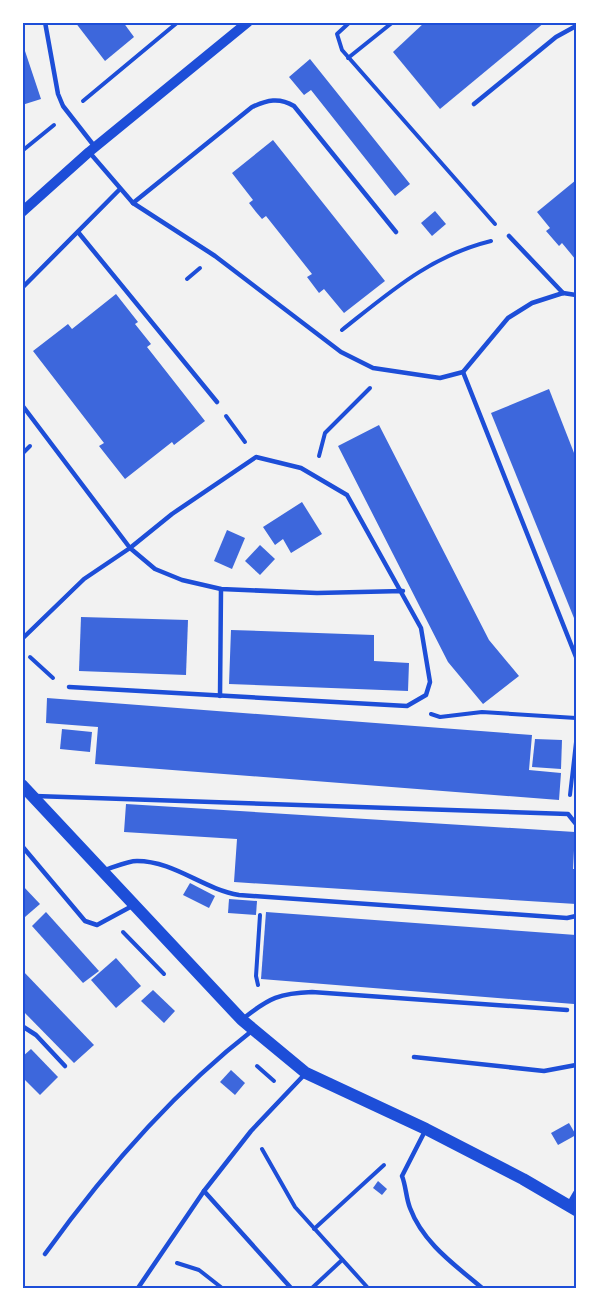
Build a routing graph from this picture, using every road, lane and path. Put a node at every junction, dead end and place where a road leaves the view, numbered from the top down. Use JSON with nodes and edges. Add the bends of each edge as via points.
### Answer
{"nodes":[{"id":1,"x":45,"y":22,"type":"edge"},
{"id":2,"x":178,"y":22,"type":"edge"},
{"id":3,"x":248,"y":22,"type":"edge"},
{"id":4,"x":350,"y":22,"type":"edge"},
{"id":5,"x":393,"y":22,"type":"edge"},
{"id":6,"x":576,"y":26,"type":"edge"},
{"id":7,"x":348,"y":58,"type":"junction"},
{"id":8,"x":474,"y":104,"type":"dead end"},
{"id":9,"x":69,"y":113,"type":"junction"},
{"id":10,"x":92,"y":150,"type":"junction"},
{"id":11,"x":22,"y":151,"type":"edge"},
{"id":12,"x":120,"y":189,"type":"junction"},
{"id":13,"x":133,"y":203,"type":"junction"},
{"id":14,"x":22,"y":212,"type":"edge"},
{"id":15,"x":78,"y":232,"type":"junction"},
{"id":16,"x":396,"y":232,"type":"dead end"},
{"id":17,"x":509,"y":236,"type":"junction"},
{"id":18,"x":22,"y":288,"type":"edge"},
{"id":19,"x":563,"y":293,"type":"junction"},
{"id":20,"x":576,"y":295,"type":"edge"},
{"id":21,"x":327,"y":342,"type":"junction"},
{"id":22,"x":388,"y":370,"type":"junction"},
{"id":23,"x":463,"y":372,"type":"junction"},
{"id":24,"x":217,"y":402,"type":"joint"},
{"id":25,"x":22,"y":405,"type":"edge"},
{"id":26,"x":256,"y":457,"type":"junction"},
{"id":27,"x":318,"y":478,"type":"junction"},
{"id":28,"x":130,"y":548,"type":"junction"},
{"id":29,"x":221,"y":589,"type":"junction"},
{"id":30,"x":403,"y":591,"type":"junction"},
{"id":31,"x":22,"y":639,"type":"edge"},
{"id":32,"x":22,"y":650,"type":"edge"},
{"id":33,"x":576,"y":657,"type":"edge"},
{"id":34,"x":69,"y":687,"type":"joint"},
{"id":35,"x":220,"y":696,"type":"junction"},
{"id":36,"x":408,"y":706,"type":"junction"},
{"id":37,"x":576,"y":718,"type":"edge"},
{"id":38,"x":576,"y":742,"type":"edge"},
{"id":39,"x":22,"y":785,"type":"edge"},
{"id":40,"x":33,"y":796,"type":"junction"},
{"id":41,"x":568,"y":814,"type":"junction"},
{"id":42,"x":576,"y":824,"type":"edge"},
{"id":43,"x":22,"y":846,"type":"edge"},
{"id":44,"x":101,"y":871,"type":"junction"},
{"id":45,"x":262,"y":897,"type":"junction"},
{"id":46,"x":134,"y":905,"type":"junction"},
{"id":47,"x":576,"y":916,"type":"edge"},
{"id":48,"x":266,"y":1000,"type":"junction"},
{"id":49,"x":567,"y":1010,"type":"dead end"},
{"id":50,"x":242,"y":1020,"type":"junction"},
{"id":51,"x":22,"y":1026,"type":"edge"},
{"id":52,"x":253,"y":1030,"type":"junction"},
{"id":53,"x":414,"y":1057,"type":"dead end"},
{"id":54,"x":576,"y":1065,"type":"edge"},
{"id":55,"x":65,"y":1066,"type":"dead end"},
{"id":56,"x":306,"y":1073,"type":"junction"},
{"id":57,"x":426,"y":1129,"type":"junction"},
{"id":58,"x":251,"y":1131,"type":"junction"},
{"id":59,"x":390,"y":1159,"type":"dead end"},
{"id":60,"x":204,"y":1191,"type":"junction"},
{"id":61,"x":576,"y":1193,"type":"edge"},
{"id":62,"x":573,"y":1207,"type":"edge"},
{"id":63,"x":314,"y":1229,"type":"junction"},
{"id":64,"x":163,"y":1251,"type":"junction"},
{"id":65,"x":45,"y":1254,"type":"dead end"},
{"id":66,"x":343,"y":1260,"type":"junction"},
{"id":67,"x":138,"y":1288,"type":"edge"},
{"id":68,"x":222,"y":1288,"type":"edge"},
{"id":69,"x":291,"y":1288,"type":"edge"},
{"id":70,"x":312,"y":1288,"type":"edge"},
{"id":71,"x":368,"y":1288,"type":"edge"},
{"id":72,"x":482,"y":1288,"type":"edge"}],
"edges":[{"from":1,"to":9,"type":"lane","via":[[56,86]]},
{"from":2,"to":9,"type":"path"},
{"from":3,"to":10,"type":"street"},
{"from":4,"to":7,"type":"path","via":[[337,34]]},
{"from":5,"to":7,"type":"path"},
{"from":6,"to":8,"type":"lane","via":[[556,37]]},
{"from":7,"to":17,"type":"path","via":[[485,216]]},
{"from":9,"to":10,"type":"lane"},
{"from":9,"to":11,"type":"path"},
{"from":10,"to":12,"type":"lane"},
{"from":10,"to":14,"type":"street"},
{"from":12,"to":13,"type":"lane"},
{"from":12,"to":15,"type":"lane"},
{"from":13,"to":16,"type":"lane","via":[[252,107],[267,100],[285,101],[294,106]]},
{"from":13,"to":21,"type":"lane","via":[[215,256]]},
{"from":15,"to":18,"type":"lane"},
{"from":15,"to":24,"type":"lane"},
{"from":17,"to":19,"type":"lane"},
{"from":17,"to":21,"type":"path","via":[[462,250],[416,272]]},
{"from":19,"to":20,"type":"lane"},
{"from":19,"to":23,"type":"lane","via":[[532,303],[508,318]]},
{"from":21,"to":22,"type":"lane","via":[[373,368]]},
{"from":22,"to":23,"type":"lane","via":[[440,378]]},
{"from":22,"to":27,"type":"path","via":[[325,433],[319,450]]},
{"from":23,"to":33,"type":"lane"},
{"from":24,"to":26,"type":"path"},
{"from":25,"to":28,"type":"lane"},
{"from":26,"to":27,"type":"lane","via":[[301,468]]},
{"from":26,"to":28,"type":"lane"},
{"from":27,"to":30,"type":"lane","via":[[347,495]]},
{"from":28,"to":29,"type":"lane","via":[[156,569]]},
{"from":28,"to":31,"type":"lane","via":[[84,579]]},
{"from":29,"to":30,"type":"lane"},
{"from":29,"to":35,"type":"lane"},
{"from":30,"to":36,"type":"lane","via":[[421,628],[430,682],[426,695]]},
{"from":32,"to":34,"type":"path","via":[[50,676]]},
{"from":34,"to":35,"type":"lane"},
{"from":35,"to":36,"type":"lane"},
{"from":36,"to":37,"type":"path","via":[[440,717],[482,712]]},
{"from":38,"to":41,"type":"path"},
{"from":39,"to":40,"type":"main road"},
{"from":40,"to":41,"type":"lane"},
{"from":40,"to":44,"type":"main road"},
{"from":41,"to":42,"type":"lane"},
{"from":43,"to":46,"type":"lane","via":[[85,921],[97,925]]},
{"from":44,"to":45,"type":"lane","via":[[136,861],[184,873],[222,892]]},
{"from":44,"to":46,"type":"main road"},
{"from":45,"to":47,"type":"lane"},
{"from":45,"to":48,"type":"path","via":[[256,976]]},
{"from":46,"to":50,"type":"main road"},
{"from":48,"to":49,"type":"lane","via":[[312,992]]},
{"from":48,"to":50,"type":"lane"},
{"from":50,"to":52,"type":"main road"},
{"from":51,"to":55,"type":"lane"},
{"from":52,"to":56,"type":"main road"},
{"from":52,"to":65,"type":"lane","via":[[190,1084],[85,1200]]},
{"from":53,"to":54,"type":"lane","via":[[544,1071]]},
{"from":56,"to":57,"type":"main road"},
{"from":56,"to":58,"type":"lane"},
{"from":57,"to":62,"type":"main road"},
{"from":57,"to":72,"type":"lane","via":[[402,1176],[408,1205],[429,1242]]},
{"from":58,"to":60,"type":"lane"},
{"from":58,"to":63,"type":"path","via":[[295,1207]]},
{"from":59,"to":63,"type":"path"},
{"from":60,"to":64,"type":"lane"},
{"from":60,"to":69,"type":"lane"},
{"from":61,"to":62,"type":"street"},
{"from":63,"to":66,"type":"path"},
{"from":64,"to":67,"type":"lane"},
{"from":64,"to":68,"type":"path","via":[[181,1266],[199,1270]]},
{"from":66,"to":70,"type":"path"},
{"from":66,"to":71,"type":"path"}]}
